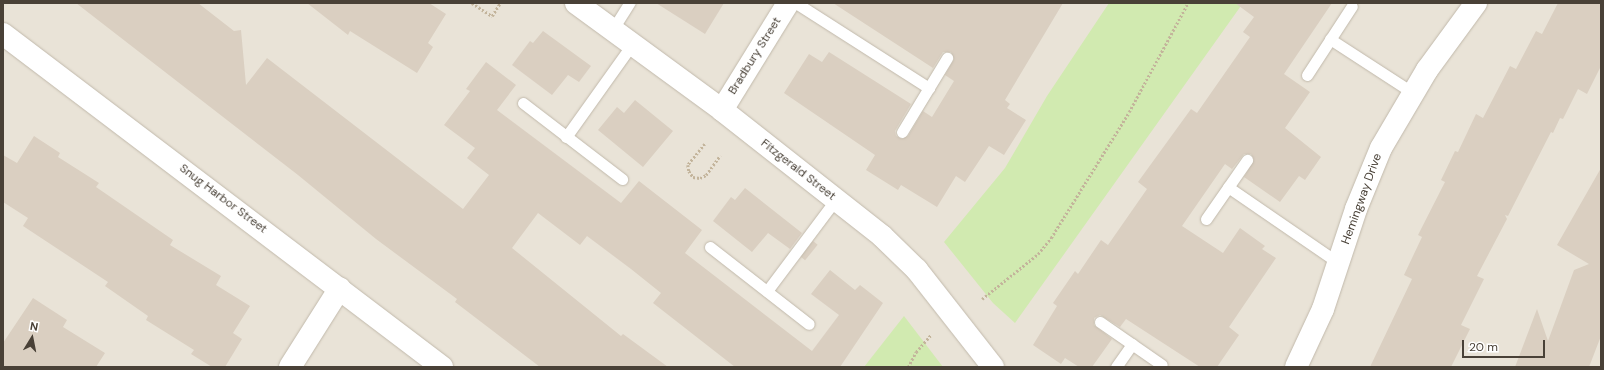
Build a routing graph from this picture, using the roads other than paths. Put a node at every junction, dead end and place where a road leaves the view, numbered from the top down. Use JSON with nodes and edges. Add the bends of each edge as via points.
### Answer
{"nodes":[{"id":1,"x":576,"y":3,"type":"edge"},
{"id":2,"x":630,"y":3,"type":"edge"},
{"id":3,"x":788,"y":3,"type":"edge"},
{"id":4,"x":796,"y":3,"type":"edge"},
{"id":5,"x":1476,"y":3,"type":"edge"},
{"id":6,"x":1352,"y":6,"type":"dead end"},
{"id":7,"x":613,"y":29,"type":"junction"},
{"id":8,"x":3,"y":34,"type":"edge"},
{"id":9,"x":1330,"y":39,"type":"junction"},
{"id":10,"x":633,"y":43,"type":"junction"},
{"id":11,"x":948,"y":58,"type":"dead end"},
{"id":12,"x":1307,"y":75,"type":"dead end"},
{"id":13,"x":929,"y":88,"type":"junction"},
{"id":14,"x":1412,"y":93,"type":"junction"},
{"id":15,"x":523,"y":103,"type":"dead end"},
{"id":16,"x":722,"y":110,"type":"junction"},
{"id":17,"x":902,"y":132,"type":"dead end"},
{"id":18,"x":566,"y":137,"type":"junction"},
{"id":19,"x":1247,"y":160,"type":"dead end"},
{"id":20,"x":622,"y":179,"type":"dead end"},
{"id":21,"x":1228,"y":187,"type":"junction"},
{"id":22,"x":836,"y":199,"type":"junction"},
{"id":23,"x":1206,"y":219,"type":"dead end"},
{"id":24,"x":710,"y":246,"type":"dead end"},
{"id":25,"x":1340,"y":264,"type":"junction"},
{"id":26,"x":340,"y":288,"type":"junction"},
{"id":27,"x":767,"y":291,"type":"junction"},
{"id":28,"x":1100,"y":322,"type":"dead end"},
{"id":29,"x":809,"y":324,"type":"dead end"},
{"id":30,"x":1132,"y":344,"type":"junction"},
{"id":31,"x":1162,"y":365,"type":"dead end"},
{"id":32,"x":290,"y":367,"type":"edge"},
{"id":33,"x":442,"y":367,"type":"edge"},
{"id":34,"x":994,"y":367,"type":"edge"},
{"id":35,"x":1116,"y":367,"type":"edge"},
{"id":36,"x":1296,"y":367,"type":"edge"}],
"edges":[{"from":1,"to":7,"type":"street","name":"Fitzgerald Street"},
{"from":2,"to":7,"type":"lane"},
{"from":3,"to":16,"type":"street","name":"Bradbury Street"},
{"from":4,"to":13,"type":"lane"},
{"from":5,"to":14,"type":"street","name":"Hemingway Drive"},
{"from":6,"to":9,"type":"lane"},
{"from":7,"to":10,"type":"street","name":"Fitzgerald Street"},
{"from":8,"to":26,"type":"street","name":"Snug Harbor Street"},
{"from":9,"to":12,"type":"lane"},
{"from":9,"to":14,"type":"lane"},
{"from":10,"to":16,"type":"street","name":"Fitzgerald Street"},
{"from":10,"to":18,"type":"lane"},
{"from":11,"to":13,"type":"lane"},
{"from":13,"to":17,"type":"lane"},
{"from":14,"to":25,"type":"street","name":"Hemingway Drive","via":[[1368,178]]},
{"from":15,"to":18,"type":"lane"},
{"from":16,"to":22,"type":"street","name":"Fitzgerald Street"},
{"from":18,"to":20,"type":"lane"},
{"from":19,"to":21,"type":"lane"},
{"from":21,"to":23,"type":"lane"},
{"from":21,"to":25,"type":"lane"},
{"from":22,"to":27,"type":"lane"},
{"from":22,"to":34,"type":"street","name":"Fitzgerald Street","via":[[882,236],[917,270]]},
{"from":24,"to":27,"type":"lane"},
{"from":25,"to":36,"type":"street","name":"Hemingway Drive","via":[[1323,309]]},
{"from":26,"to":32,"type":"street"},
{"from":26,"to":33,"type":"street","name":"Snug Harbor Street"},
{"from":27,"to":29,"type":"lane"},
{"from":28,"to":30,"type":"lane"},
{"from":30,"to":31,"type":"lane"},
{"from":30,"to":35,"type":"lane"}]}
